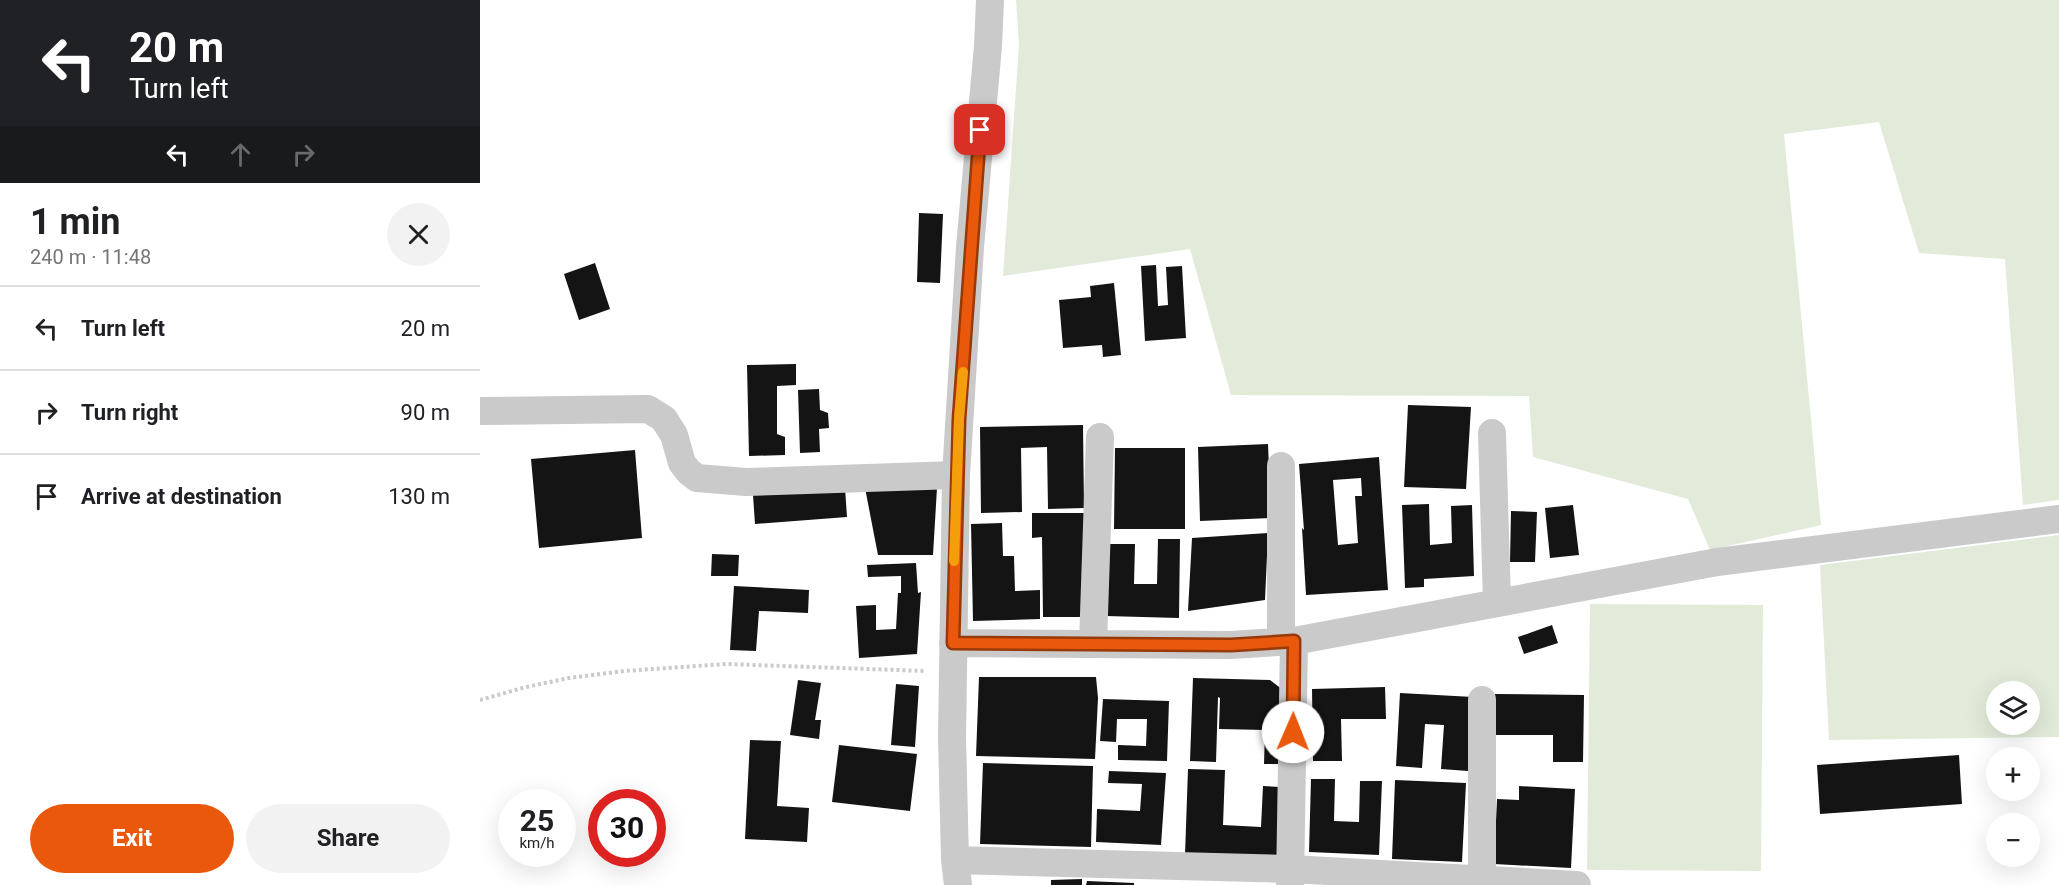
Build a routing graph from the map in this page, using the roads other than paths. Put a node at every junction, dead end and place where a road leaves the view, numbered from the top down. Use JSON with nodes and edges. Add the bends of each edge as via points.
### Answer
{"nodes":[{"id":1,"x":990,"y":0,"type":"edge"},
{"id":2,"x":480,"y":411,"type":"edge"},
{"id":3,"x":1492,"y":433,"type":"dead end"},
{"id":4,"x":1100,"y":437,"type":"dead end"},
{"id":5,"x":1281,"y":466,"type":"dead end"},
{"id":6,"x":957,"y":475,"type":"junction"},
{"id":7,"x":2059,"y":519,"type":"edge"},
{"id":8,"x":1497,"y":602,"type":"junction"},
{"id":9,"x":1287,"y":641,"type":"junction"},
{"id":10,"x":953,"y":643,"type":"junction"},
{"id":11,"x":1093,"y":644,"type":"junction"},
{"id":12,"x":1482,"y":700,"type":"dead end"},
{"id":13,"x":957,"y":873,"type":"edge"},
{"id":14,"x":1290,"y":877,"type":"edge"},
{"id":15,"x":1473,"y":881,"type":"edge"},
{"id":16,"x":1566,"y":885,"type":"edge"},
{"id":17,"x":1577,"y":885,"type":"edge"}],
"edges":[{"from":1,"to":6,"type":"street"},
{"from":2,"to":6,"type":"street","via":[[648,409],[664,419],[674,435],[682,463],[697,478],[746,482]]},
{"from":3,"to":8,"type":"street"},
{"from":4,"to":11,"type":"street"},
{"from":5,"to":9,"type":"street"},
{"from":6,"to":10,"type":"street"},
{"from":7,"to":8,"type":"street","via":[[1717,562]]},
{"from":8,"to":9,"type":"street"},
{"from":9,"to":11,"type":"street","via":[[1231,645]]},
{"from":9,"to":14,"type":"street"},
{"from":10,"to":11,"type":"street"},
{"from":10,"to":13,"type":"street"},
{"from":12,"to":15,"type":"street"},
{"from":13,"to":14,"type":"street"},
{"from":14,"to":15,"type":"street"},
{"from":15,"to":16,"type":"street"},
{"from":16,"to":17,"type":"street"}]}
